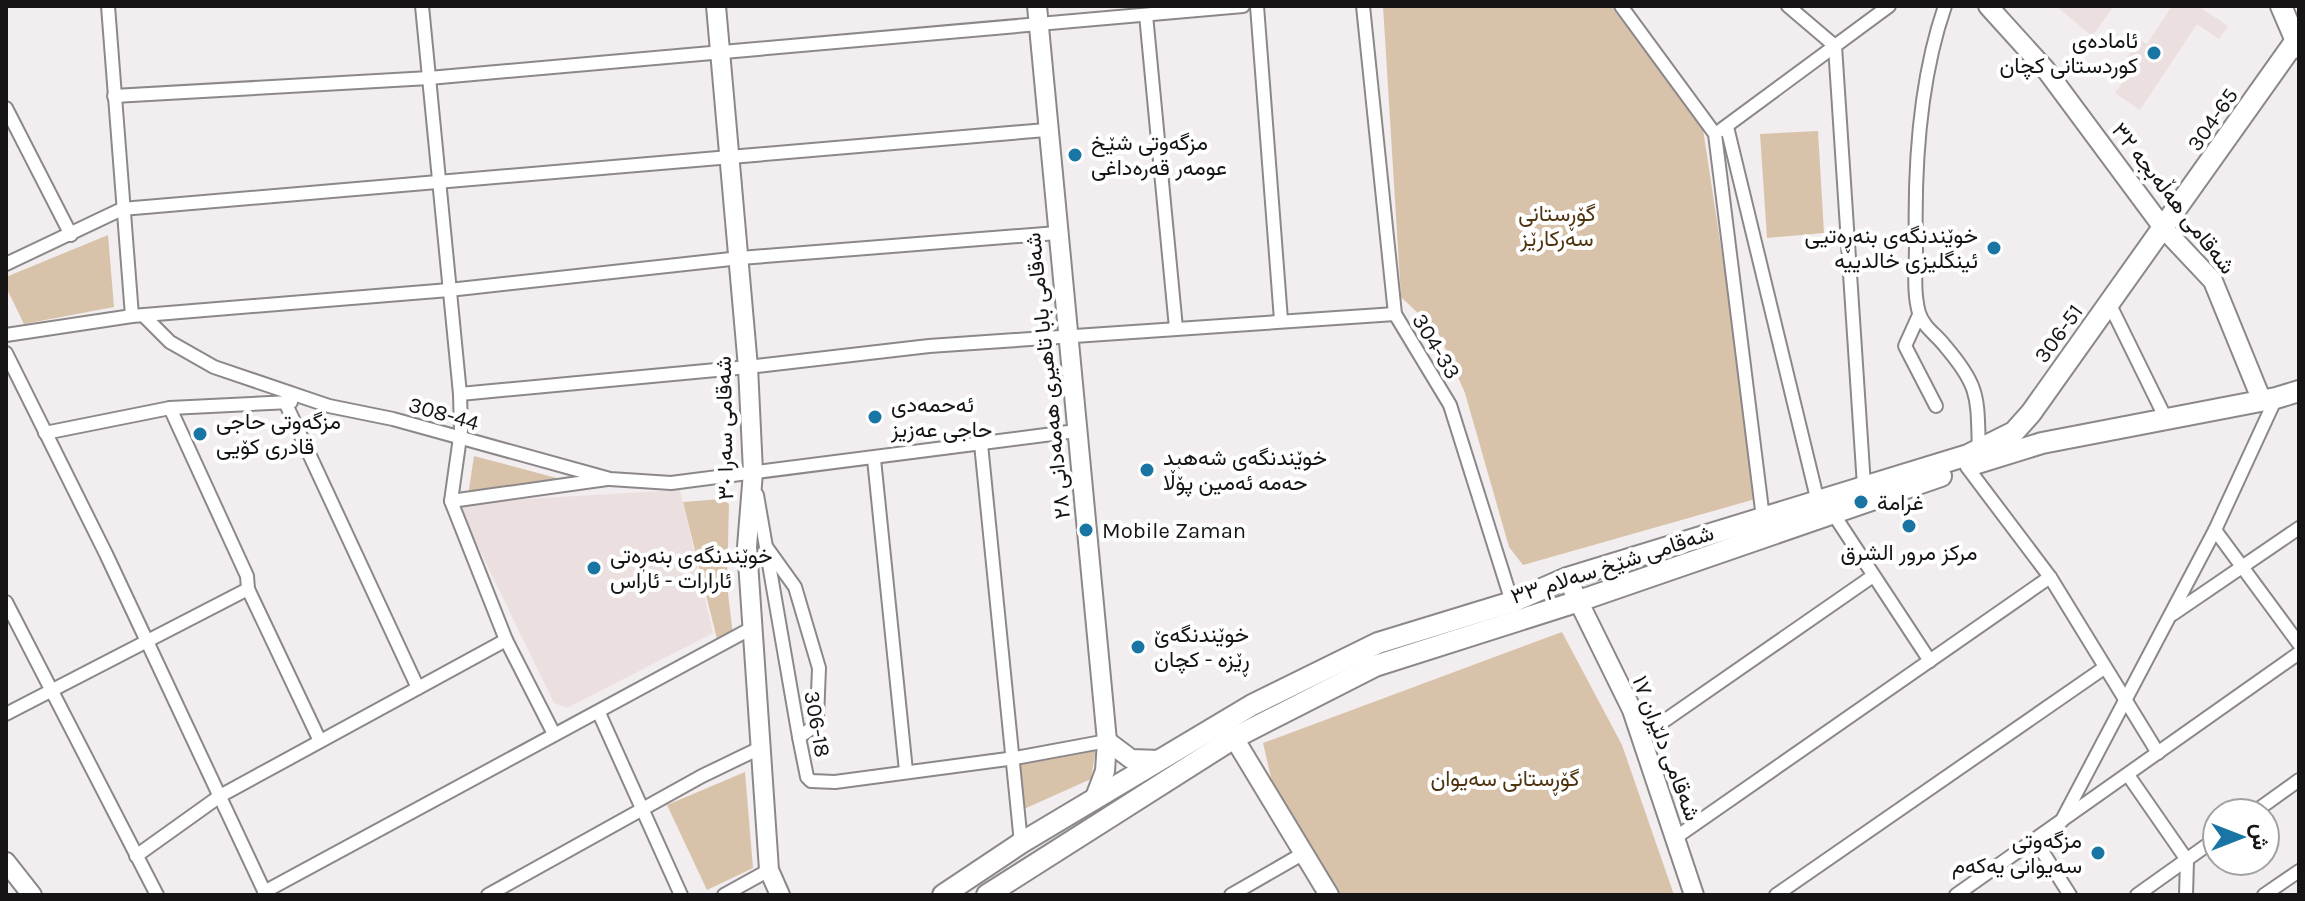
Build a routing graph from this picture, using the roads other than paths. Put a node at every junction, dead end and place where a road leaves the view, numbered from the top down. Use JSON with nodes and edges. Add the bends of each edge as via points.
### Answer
{"nodes":[{"id":1,"x":108,"y":6,"type":"edge"},
{"id":2,"x":422,"y":6,"type":"edge"},
{"id":3,"x":716,"y":6,"type":"edge"},
{"id":4,"x":1037,"y":6,"type":"edge"},
{"id":5,"x":1243,"y":6,"type":"edge"},
{"id":6,"x":1257,"y":6,"type":"edge"},
{"id":7,"x":1363,"y":6,"type":"edge"},
{"id":8,"x":1621,"y":6,"type":"edge"},
{"id":9,"x":1788,"y":6,"type":"edge"},
{"id":10,"x":1889,"y":6,"type":"edge"},
{"id":11,"x":1945,"y":6,"type":"edge"},
{"id":12,"x":1988,"y":6,"type":"edge"},
{"id":13,"x":2281,"y":6,"type":"edge"},
{"id":14,"x":2294,"y":6,"type":"edge"},
{"id":15,"x":1146,"y":15,"type":"junction"},
{"id":16,"x":2299,"y":16,"type":"edge"},
{"id":17,"x":1039,"y":26,"type":"junction"},
{"id":18,"x":2298,"y":41,"type":"edge"},
{"id":19,"x":1835,"y":46,"type":"junction"},
{"id":20,"x":721,"y":52,"type":"junction"},
{"id":21,"x":429,"y":78,"type":"junction"},
{"id":22,"x":114,"y":96,"type":"junction"},
{"id":23,"x":6,"y":108,"type":"edge"},
{"id":24,"x":1046,"y":130,"type":"junction"},
{"id":25,"x":1721,"y":130,"type":"junction"},
{"id":26,"x":732,"y":156,"type":"junction"},
{"id":27,"x":439,"y":184,"type":"junction"},
{"id":28,"x":122,"y":209,"type":"junction"},
{"id":29,"x":2164,"y":229,"type":"junction"},
{"id":30,"x":1057,"y":233,"type":"junction"},
{"id":31,"x":71,"y":235,"type":"junction"},
{"id":32,"x":740,"y":258,"type":"junction"},
{"id":33,"x":6,"y":264,"type":"edge"},
{"id":34,"x":449,"y":290,"type":"junction"},
{"id":35,"x":2109,"y":303,"type":"junction"},
{"id":36,"x":1395,"y":314,"type":"junction"},
{"id":37,"x":1919,"y":315,"type":"junction"},
{"id":38,"x":138,"y":316,"type":"junction"},
{"id":39,"x":1281,"y":320,"type":"junction"},
{"id":40,"x":1176,"y":328,"type":"junction"},
{"id":41,"x":6,"y":335,"type":"edge"},
{"id":42,"x":1067,"y":337,"type":"junction"},
{"id":43,"x":6,"y":353,"type":"edge"},
{"id":44,"x":748,"y":367,"type":"junction"},
{"id":45,"x":2299,"y":391,"type":"edge"},
{"id":46,"x":460,"y":394,"type":"junction"},
{"id":47,"x":2269,"y":400,"type":"junction"},
{"id":48,"x":285,"y":402,"type":"junction"},
{"id":49,"x":2037,"y":405,"type":"junction"},
{"id":50,"x":329,"y":406,"type":"junction"},
{"id":51,"x":1936,"y":406,"type":"dead end"},
{"id":52,"x":170,"y":408,"type":"junction"},
{"id":53,"x":2166,"y":419,"type":"junction"},
{"id":54,"x":1076,"y":431,"type":"junction"},
{"id":55,"x":45,"y":433,"type":"junction"},
{"id":56,"x":2065,"y":438,"type":"junction"},
{"id":57,"x":460,"y":439,"type":"junction"},
{"id":58,"x":981,"y":444,"type":"junction"},
{"id":59,"x":874,"y":459,"type":"junction"},
{"id":60,"x":1973,"y":459,"type":"junction"},
{"id":61,"x":753,"y":472,"type":"junction"},
{"id":62,"x":610,"y":479,"type":"junction"},
{"id":63,"x":1906,"y":481,"type":"junction"},
{"id":64,"x":1864,"y":486,"type":"junction"},
{"id":65,"x":451,"y":501,"type":"junction"},
{"id":66,"x":1826,"y":509,"type":"junction"},
{"id":67,"x":1763,"y":518,"type":"junction"},
{"id":68,"x":2299,"y":528,"type":"edge"},
{"id":69,"x":2215,"y":530,"type":"junction"},
{"id":70,"x":765,"y":546,"type":"junction"},
{"id":71,"x":2241,"y":567,"type":"junction"},
{"id":72,"x":1873,"y":576,"type":"junction"},
{"id":73,"x":2050,"y":577,"type":"junction"},
{"id":74,"x":1567,"y":578,"type":"junction"},
{"id":75,"x":248,"y":589,"type":"junction"},
{"id":76,"x":6,"y":602,"type":"edge"},
{"id":77,"x":1512,"y":602,"type":"junction"},
{"id":78,"x":1576,"y":602,"type":"junction"},
{"id":79,"x":2170,"y":616,"type":"junction"},
{"id":80,"x":750,"y":629,"type":"junction"},
{"id":81,"x":147,"y":640,"type":"junction"},
{"id":82,"x":506,"y":640,"type":"junction"},
{"id":83,"x":2299,"y":644,"type":"edge"},
{"id":84,"x":2299,"y":653,"type":"edge"},
{"id":85,"x":1930,"y":661,"type":"junction"},
{"id":86,"x":2104,"y":668,"type":"junction"},
{"id":87,"x":418,"y":688,"type":"junction"},
{"id":88,"x":51,"y":692,"type":"junction"},
{"id":89,"x":2124,"y":702,"type":"junction"},
{"id":90,"x":599,"y":713,"type":"junction"},
{"id":91,"x":6,"y":714,"type":"edge"},
{"id":92,"x":554,"y":734,"type":"junction"},
{"id":93,"x":799,"y":737,"type":"junction"},
{"id":94,"x":1641,"y":737,"type":"junction"},
{"id":95,"x":1234,"y":738,"type":"junction"},
{"id":96,"x":320,"y":741,"type":"junction"},
{"id":97,"x":1107,"y":741,"type":"junction"},
{"id":98,"x":760,"y":748,"type":"junction"},
{"id":99,"x":2158,"y":753,"type":"junction"},
{"id":100,"x":1015,"y":758,"type":"junction"},
{"id":101,"x":1161,"y":760,"type":"junction"},
{"id":102,"x":906,"y":771,"type":"junction"},
{"id":103,"x":2128,"y":775,"type":"junction"},
{"id":104,"x":2299,"y":780,"type":"edge"},
{"id":105,"x":220,"y":796,"type":"junction"},
{"id":106,"x":2275,"y":797,"type":"edge"},
{"id":107,"x":1094,"y":800,"type":"junction"},
{"id":108,"x":641,"y":812,"type":"junction"},
{"id":109,"x":2061,"y":822,"type":"junction"},
{"id":110,"x":1675,"y":838,"type":"junction"},
{"id":111,"x":2035,"y":840,"type":"junction"},
{"id":112,"x":1020,"y":844,"type":"junction"},
{"id":113,"x":2201,"y":850,"type":"edge"},
{"id":114,"x":1304,"y":853,"type":"junction"},
{"id":115,"x":1050,"y":855,"type":"junction"},
{"id":116,"x":136,"y":856,"type":"junction"},
{"id":117,"x":2187,"y":860,"type":"junction"},
{"id":118,"x":6,"y":862,"type":"edge"},
{"id":119,"x":769,"y":870,"type":"junction"},
{"id":120,"x":2299,"y":871,"type":"edge"},
{"id":121,"x":1015,"y":877,"type":"junction"},
{"id":122,"x":265,"y":893,"type":"edge"},
{"id":123,"x":32,"y":895,"type":"edge"},
{"id":124,"x":157,"y":895,"type":"edge"},
{"id":125,"x":488,"y":895,"type":"edge"},
{"id":126,"x":681,"y":895,"type":"edge"},
{"id":127,"x":724,"y":895,"type":"edge"},
{"id":128,"x":780,"y":895,"type":"edge"},
{"id":129,"x":943,"y":895,"type":"edge"},
{"id":130,"x":987,"y":895,"type":"edge"},
{"id":131,"x":1231,"y":895,"type":"edge"},
{"id":132,"x":1329,"y":895,"type":"edge"},
{"id":133,"x":1694,"y":895,"type":"edge"},
{"id":134,"x":1776,"y":895,"type":"edge"},
{"id":135,"x":1956,"y":895,"type":"edge"},
{"id":136,"x":2070,"y":895,"type":"edge"},
{"id":137,"x":2137,"y":895,"type":"edge"},
{"id":138,"x":2186,"y":895,"type":"edge"},
{"id":139,"x":2264,"y":895,"type":"edge"}],
"edges":[{"from":1,"to":22,"type":"street"},
{"from":2,"to":21,"type":"street"},
{"from":3,"to":20,"type":"street","name":"شەقامی سەرا ٣٠"},
{"from":4,"to":17,"type":"street","name":"شەقامی بابا تاهیری هەمەدانی ٢٨"},
{"from":5,"to":15,"type":"street"},
{"from":6,"to":39,"type":"street"},
{"from":7,"to":36,"type":"street","name":"304-33"},
{"from":8,"to":25,"type":"street"},
{"from":9,"to":19,"type":"street"},
{"from":10,"to":19,"type":"street"},
{"from":11,"to":37,"type":"street","via":[[1932,42],[1914,200]]},
{"from":12,"to":29,"type":"street","name":"شەقامی هەڵەبجە ٣٢","via":[[2046,70]]},
{"from":13,"to":18,"type":"main road"},
{"from":14,"to":16,"type":"main road"},
{"from":15,"to":17,"type":"street"},
{"from":15,"to":40,"type":"street"},
{"from":17,"to":20,"type":"street"},
{"from":17,"to":24,"type":"street","name":"شەقامی بابا تاهیری هەمەدانی ٢٨"},
{"from":18,"to":29,"type":"main road","name":"304-65"},
{"from":19,"to":25,"type":"street"},
{"from":19,"to":64,"type":"street"},
{"from":20,"to":21,"type":"street"},
{"from":20,"to":26,"type":"street","name":"شەقامی سەرا ٣٠"},
{"from":21,"to":22,"type":"street"},
{"from":21,"to":27,"type":"street"},
{"from":22,"to":28,"type":"street"},
{"from":23,"to":31,"type":"street"},
{"from":24,"to":26,"type":"street"},
{"from":24,"to":30,"type":"street","name":"شەقامی بابا تاهیری هەمەدانی ٢٨"},
{"from":25,"to":66,"type":"street"},
{"from":25,"to":67,"type":"street"},
{"from":26,"to":27,"type":"street"},
{"from":26,"to":32,"type":"street","name":"شەقامی سەرا ٣٠"},
{"from":27,"to":28,"type":"street"},
{"from":27,"to":34,"type":"street"},
{"from":28,"to":31,"type":"street"},
{"from":28,"to":38,"type":"street"},
{"from":29,"to":35,"type":"main road","name":"306-51"},
{"from":29,"to":47,"type":"street","name":"شەقامی هەڵەبجە ٣٢","via":[[2213,281]]},
{"from":30,"to":32,"type":"street"},
{"from":30,"to":42,"type":"street","name":"شەقامی بابا تاهیری هەمەدانی ٢٨"},
{"from":31,"to":33,"type":"street"},
{"from":32,"to":34,"type":"street"},
{"from":32,"to":44,"type":"street","name":"شەقامی سەرا ٣٠"},
{"from":34,"to":38,"type":"street"},
{"from":34,"to":46,"type":"street"},
{"from":35,"to":49,"type":"main road","name":"306-51"},
{"from":35,"to":53,"type":"street"},
{"from":36,"to":39,"type":"street"},
{"from":36,"to":77,"type":"street","name":"304-33","via":[[1450,405]]},
{"from":37,"to":51,"type":"street","via":[[1905,346]]},
{"from":37,"to":60,"type":"street","via":[[1971,377],[1978,397]]},
{"from":38,"to":41,"type":"street"},
{"from":38,"to":50,"type":"street","name":"308-44","via":[[214,367]]},
{"from":39,"to":40,"type":"street"},
{"from":40,"to":42,"type":"street"},
{"from":42,"to":44,"type":"street"},
{"from":42,"to":54,"type":"street","name":"شەقامی بابا تاهیری هەمەدانی ٢٨"},
{"from":43,"to":55,"type":"street"},
{"from":44,"to":46,"type":"street"},
{"from":44,"to":61,"type":"street","name":"شەقامی سەرا ٣٠"},
{"from":45,"to":47,"type":"main road","name":"شەقامی شێخ سەلام ٣٣"},
{"from":46,"to":57,"type":"street"},
{"from":47,"to":53,"type":"main road","name":"شەقامی شێخ سەلام ٣٣"},
{"from":47,"to":69,"type":"street"},
{"from":48,"to":50,"type":"street"},
{"from":48,"to":52,"type":"street"},
{"from":48,"to":87,"type":"street"},
{"from":49,"to":56,"type":"main road","via":[[2048,429]]},
{"from":49,"to":60,"type":"main road","name":"306-51","via":[[2014,432]]},
{"from":50,"to":57,"type":"street","name":"308-44"},
{"from":52,"to":55,"type":"street"},
{"from":52,"to":75,"type":"street","via":[[247,576]]},
{"from":53,"to":56,"type":"main road","name":"شەقامی شێخ سەلام ٣٣"},
{"from":54,"to":58,"type":"street","name":"308-44"},
{"from":54,"to":97,"type":"street","name":"شەقامی بابا تاهیری هەمەدانی ٢٨"},
{"from":55,"to":81,"type":"street"},
{"from":56,"to":60,"type":"main road","name":"شەقامی شێخ سەلام ٣٣"},
{"from":57,"to":62,"type":"street","name":"308-44"},
{"from":57,"to":65,"type":"street"},
{"from":58,"to":59,"type":"street","name":"308-44"},
{"from":58,"to":100,"type":"street"},
{"from":59,"to":61,"type":"street","name":"308-44"},
{"from":59,"to":102,"type":"street"},
{"from":60,"to":63,"type":"main road","name":"شەقامی شێخ سەلام ٣٣"},
{"from":60,"to":73,"type":"street"},
{"from":61,"to":62,"type":"street","name":"308-44","via":[[671,483]]},
{"from":61,"to":70,"type":"street","name":"306-18"},
{"from":61,"to":80,"type":"street","name":"شەقامی سەرا ٣٠","via":[[747,547]]},
{"from":62,"to":65,"type":"street"},
{"from":63,"to":64,"type":"main road","name":"شەقامی شێخ سەلام ٣٣"},
{"from":63,"to":66,"type":"main road","name":"شەقامی شێخ سەلام ٣٣"},
{"from":64,"to":66,"type":"main road","name":"شەقامی شێخ سەلام ٣٣"},
{"from":65,"to":82,"type":"street"},
{"from":66,"to":67,"type":"main road","name":"شەقامی شێخ سەلام ٣٣"},
{"from":66,"to":72,"type":"street"},
{"from":66,"to":78,"type":"main road","name":"شەقامی شێخ سەلام ٣٣"},
{"from":67,"to":74,"type":"main road","name":"شەقامی شێخ سەلام ٣٣"},
{"from":68,"to":71,"type":"street"},
{"from":69,"to":71,"type":"street"},
{"from":69,"to":79,"type":"street"},
{"from":70,"to":93,"type":"street","name":"306-18"},
{"from":70,"to":93,"type":"street","via":[[795,587],[819,668],[817,718]]},
{"from":71,"to":79,"type":"street"},
{"from":71,"to":83,"type":"street"},
{"from":72,"to":85,"type":"street"},
{"from":72,"to":94,"type":"street"},
{"from":73,"to":85,"type":"street"},
{"from":73,"to":86,"type":"street"},
{"from":74,"to":77,"type":"main road","name":"شەقامی شێخ سەلام ٣٣"},
{"from":74,"to":78,"type":"street","name":"شەقامی دلێران ١٧"},
{"from":75,"to":81,"type":"street"},
{"from":75,"to":96,"type":"street"},
{"from":76,"to":88,"type":"street"},
{"from":77,"to":101,"type":"main road","name":"شەقامی شێخ سەلام ٣٣","via":[[1378,643],[1252,705]]},
{"from":78,"to":94,"type":"street","name":"شەقامی دلێران ١٧"},
{"from":78,"to":95,"type":"main road","name":"شەقامی شێخ سەلام ٣٣","via":[[1375,666]]},
{"from":79,"to":89,"type":"street"},
{"from":80,"to":90,"type":"street"},
{"from":80,"to":98,"type":"street","name":"شەقامی سەرا ٣٠"},
{"from":81,"to":88,"type":"street"},
{"from":81,"to":105,"type":"street"},
{"from":82,"to":87,"type":"street"},
{"from":82,"to":92,"type":"street"},
{"from":84,"to":99,"type":"street"},
{"from":85,"to":110,"type":"street"},
{"from":86,"to":89,"type":"street"},
{"from":86,"to":134,"type":"street"},
{"from":87,"to":96,"type":"street"},
{"from":88,"to":91,"type":"street"},
{"from":88,"to":116,"type":"street"},
{"from":89,"to":99,"type":"street"},
{"from":89,"to":109,"type":"street"},
{"from":90,"to":92,"type":"street"},
{"from":90,"to":108,"type":"street"},
{"from":92,"to":122,"type":"street"},
{"from":93,"to":102,"type":"street","name":"306-18","via":[[811,781]]},
{"from":94,"to":110,"type":"street","name":"شەقامی دلێران ١٧"},
{"from":95,"to":114,"type":"street"},
{"from":95,"to":115,"type":"main road","name":"شەقامی شێخ سەلام ٣٣"},
{"from":96,"to":105,"type":"street"},
{"from":97,"to":100,"type":"street","name":"306-18"},
{"from":97,"to":101,"type":"street","via":[[1131,759]]},
{"from":97,"to":107,"type":"street","name":"شەقامی بابا تاهیری هەمەدانی ٢٨","via":[[1105,771]]},
{"from":98,"to":108,"type":"street"},
{"from":98,"to":119,"type":"street","name":"شەقامی سەرا ٣٠"},
{"from":99,"to":103,"type":"street"},
{"from":100,"to":102,"type":"street","name":"306-18"},
{"from":100,"to":112,"type":"street"},
{"from":101,"to":107,"type":"main road","name":"شەقامی شێخ سەلام ٣٣"},
{"from":103,"to":109,"type":"street"},
{"from":103,"to":117,"type":"street"},
{"from":104,"to":106,"type":"street"},
{"from":105,"to":116,"type":"street"},
{"from":105,"to":122,"type":"street"},
{"from":107,"to":112,"type":"main road","name":"شەقامی شێخ سەلام ٣٣"},
{"from":108,"to":125,"type":"street"},
{"from":108,"to":126,"type":"street"},
{"from":109,"to":111,"type":"street"},
{"from":110,"to":133,"type":"street","name":"شەقامی دلێران ١٧"},
{"from":111,"to":135,"type":"street"},
{"from":111,"to":136,"type":"street"},
{"from":112,"to":115,"type":"main road"},
{"from":112,"to":121,"type":"main road"},
{"from":112,"to":129,"type":"main road","name":"شەقامی شێخ سەلام ٣٣"},
{"from":113,"to":117,"type":"street"},
{"from":114,"to":131,"type":"street"},
{"from":114,"to":132,"type":"street"},
{"from":115,"to":121,"type":"main road","name":"شەقامی شێخ سەلام ٣٣"},
{"from":116,"to":124,"type":"street"},
{"from":117,"to":137,"type":"street"},
{"from":117,"to":138,"type":"street"},
{"from":118,"to":123,"type":"street"},
{"from":119,"to":127,"type":"street"},
{"from":119,"to":128,"type":"street","name":"شەقامی سەرا ٣٠"},
{"from":120,"to":139,"type":"street"},
{"from":121,"to":130,"type":"main road","name":"شەقامی شێخ سەلام ٣٣"}]}
